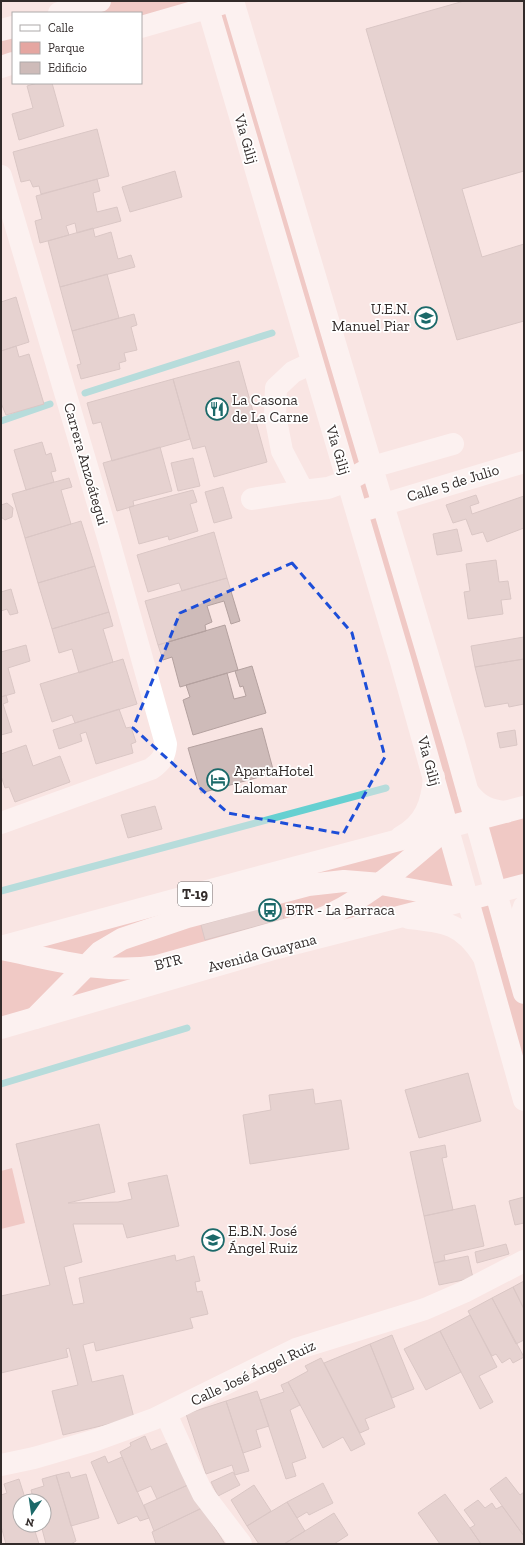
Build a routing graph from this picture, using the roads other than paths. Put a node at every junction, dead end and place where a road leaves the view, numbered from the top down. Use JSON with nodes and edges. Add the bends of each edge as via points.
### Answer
{"nodes":[{"id":1,"x":100,"y":1,"type":"edge"},
{"id":2,"x":232,"y":1,"type":"edge"},
{"id":3,"x":207,"y":4,"type":"edge"},
{"id":4,"x":62,"y":12,"type":"edge"},
{"id":5,"x":12,"y":26,"type":"edge"},
{"id":6,"x":142,"y":27,"type":"edge"},
{"id":7,"x":1,"y":30,"type":"edge"},
{"id":8,"x":12,"y":63,"type":"edge"},
{"id":9,"x":1,"y":66,"type":"edge"},
{"id":10,"x":1,"y":176,"type":"edge"},
{"id":11,"x":312,"y":363,"type":"junction"},
{"id":12,"x":453,"y":444,"type":"dead end"},
{"id":13,"x":524,"y":462,"type":"edge"},
{"id":14,"x":372,"y":467,"type":"junction"},
{"id":15,"x":347,"y":481,"type":"junction"},
{"id":16,"x":304,"y":491,"type":"junction"},
{"id":17,"x":252,"y":499,"type":"dead end"},
{"id":18,"x":383,"y":505,"type":"junction"},
{"id":19,"x":357,"y":512,"type":"junction"},
{"id":20,"x":434,"y":778,"type":"junction"},
{"id":21,"x":468,"y":792,"type":"junction"},
{"id":22,"x":516,"y":810,"type":"edge"},
{"id":23,"x":476,"y":820,"type":"junction"},
{"id":24,"x":1,"y":823,"type":"edge"},
{"id":25,"x":447,"y":828,"type":"junction"},
{"id":26,"x":390,"y":843,"type":"junction"},
{"id":27,"x":381,"y":884,"type":"junction"},
{"id":28,"x":524,"y":886,"type":"edge"},
{"id":29,"x":496,"y":892,"type":"junction"},
{"id":30,"x":468,"y":900,"type":"junction"},
{"id":31,"x":524,"y":907,"type":"edge"},
{"id":32,"x":398,"y":917,"type":"junction"},
{"id":33,"x":1,"y":948,"type":"edge"},
{"id":34,"x":513,"y":953,"type":"junction"},
{"id":35,"x":483,"y":956,"type":"junction"},
{"id":36,"x":85,"y":965,"type":"junction"},
{"id":37,"x":524,"y":993,"type":"edge"},
{"id":38,"x":35,"y":1018,"type":"junction"},
{"id":39,"x":1,"y":1028,"type":"edge"},
{"id":40,"x":524,"y":1100,"type":"edge"},
{"id":41,"x":524,"y":1261,"type":"edge"},
{"id":42,"x":166,"y":1414,"type":"junction"},
{"id":43,"x":1,"y":1465,"type":"edge"},
{"id":44,"x":241,"y":1544,"type":"edge"}],
"edges":[{"from":1,"to":4,"type":"main road"},
{"from":2,"to":3,"type":"main road"},
{"from":2,"to":14,"type":"main road","name":"Vía Gilij"},
{"from":3,"to":6,"type":"main road"},
{"from":3,"to":11,"type":"main road","name":"Vía Gilij"},
{"from":5,"to":7,"type":"main road"},
{"from":8,"to":9,"type":"main road"},
{"from":10,"to":24,"type":"main road","name":"Carrera Anzoátegui","via":[[166,744],[161,762],[151,769]]},
{"from":11,"to":15,"type":"main road","name":"Vía Gilij"},
{"from":11,"to":16,"type":"main road","via":[[293,372],[276,388],[275,415],[282,451]]},
{"from":12,"to":14,"type":"main road"},
{"from":13,"to":18,"type":"main road","name":"Calle 5 de Julio"},
{"from":14,"to":15,"type":"main road"},
{"from":14,"to":18,"type":"main road","name":"Vía Gilij"},
{"from":15,"to":16,"type":"main road","via":[[328,488]]},
{"from":15,"to":19,"type":"main road","name":"Vía Gilij"},
{"from":16,"to":17,"type":"main road"},
{"from":18,"to":19,"type":"main road","name":"Calle 5 de Julio"},
{"from":18,"to":21,"type":"main road","name":"Vía Gilij"},
{"from":19,"to":20,"type":"main road","name":"Vía Gilij"},
{"from":20,"to":25,"type":"main road","name":"Vía Gilij"},
{"from":20,"to":26,"type":"main road","number":"T-19","via":[[433,792],[424,818],[416,827]]},
{"from":21,"to":22,"type":"main road","via":[[481,806],[491,811]]},
{"from":21,"to":23,"type":"main road","name":"Vía Gilij"},
{"from":22,"to":23,"type":"main road","number":"T-19"},
{"from":23,"to":25,"type":"main road","number":"T-19"},
{"from":23,"to":29,"type":"main road","name":"Vía Gilij"},
{"from":25,"to":26,"type":"main road","number":"T-19"},
{"from":25,"to":27,"type":"main road","name":"BTR"},
{"from":25,"to":30,"type":"main road","name":"Vía Gilij"},
{"from":26,"to":33,"type":"main road","number":"T-19"},
{"from":27,"to":30,"type":"main road"},
{"from":27,"to":36,"type":"main road","via":[[344,881],[308,885],[195,915],[122,939],[100,952]]},
{"from":27,"to":36,"type":"main road","name":"BTR","via":[[332,915],[314,922],[157,966],[135,970],[112,970]]},
{"from":28,"to":29,"type":"main road","name":"Avenida Guayana"},
{"from":29,"to":30,"type":"main road","name":"Avenida Guayana"},
{"from":29,"to":34,"type":"main road","name":"Vía Gilij"},
{"from":30,"to":32,"type":"main road","name":"Avenida Guayana"},
{"from":30,"to":35,"type":"main road","name":"Vía Gilij"},
{"from":31,"to":34,"type":"main road","via":[[515,933]]},
{"from":32,"to":35,"type":"main road","via":[[432,920],[450,926],[473,940]]},
{"from":32,"to":38,"type":"main road","name":"Avenida Guayana","via":[[277,948]]},
{"from":33,"to":36,"type":"main road","name":"BTR"},
{"from":34,"to":37,"type":"main road","name":"Vía Gilij"},
{"from":35,"to":40,"type":"main road","name":"Vía Gilij"},
{"from":36,"to":38,"type":"main road"},
{"from":38,"to":39,"type":"main road","name":"Avenida Guayana"},
{"from":41,"to":42,"type":"main road","name":"Calle José Ángel Ruiz","via":[[426,1309],[296,1349]]},
{"from":42,"to":43,"type":"main road","name":"Calle José Ángel Ruiz","via":[[96,1440]]},
{"from":42,"to":44,"type":"main road","via":[[203,1494]]}]}
